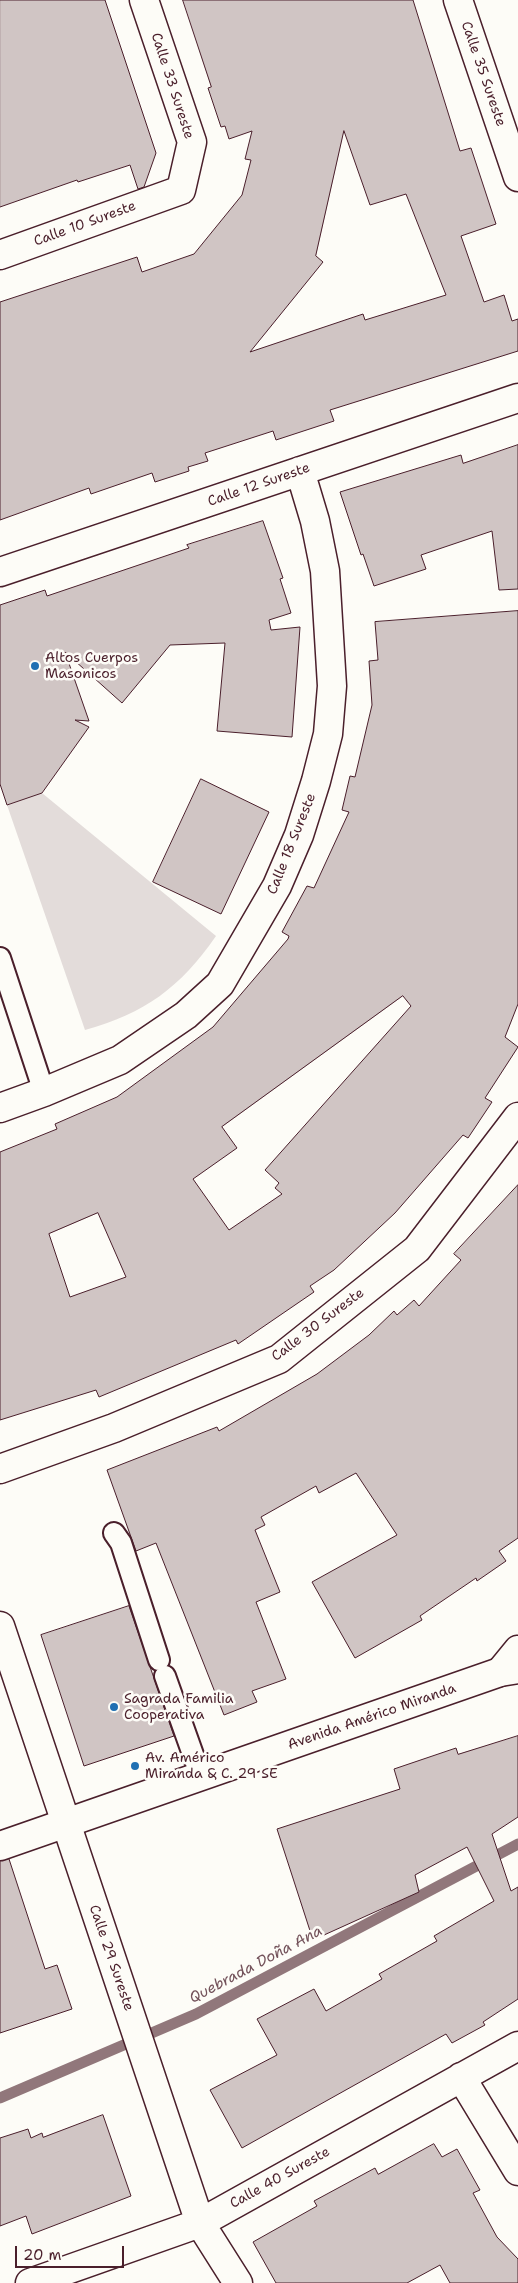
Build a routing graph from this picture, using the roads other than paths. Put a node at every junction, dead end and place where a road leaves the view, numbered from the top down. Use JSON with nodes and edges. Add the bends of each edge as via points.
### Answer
{"nodes":[{"id":1,"x":144,"y":0,"type":"edge"},
{"id":2,"x":458,"y":0,"type":"edge"},
{"id":3,"x":518,"y":177,"type":"edge"},
{"id":4,"x":170,"y":194,"type":"joint"},
{"id":5,"x":0,"y":255,"type":"edge"},
{"id":6,"x":518,"y":398,"type":"edge"},
{"id":7,"x":300,"y":471,"type":"junction"},
{"id":8,"x":0,"y":572,"type":"edge"},
{"id":9,"x":0,"y":958,"type":"edge"},
{"id":10,"x":44,"y":1092,"type":"junction"},
{"id":11,"x":0,"y":1108,"type":"edge"},
{"id":12,"x":518,"y":1117,"type":"edge"},
{"id":13,"x":0,"y":1469,"type":"edge"},
{"id":14,"x":114,"y":1533,"type":"dead end"},
{"id":15,"x":0,"y":1626,"type":"edge"},
{"id":16,"x":518,"y":1650,"type":"edge"},
{"id":17,"x":509,"y":1670,"type":"edge"},
{"id":18,"x":201,"y":1777,"type":"junction"},
{"id":19,"x":65,"y":1824,"type":"junction"},
{"id":20,"x":0,"y":1846,"type":"edge"},
{"id":21,"x":518,"y":2046,"type":"edge"},
{"id":22,"x":461,"y":2077,"type":"junction"},
{"id":23,"x":518,"y":2171,"type":"edge"},
{"id":24,"x":200,"y":2223,"type":"junction"},
{"id":25,"x":30,"y":2283,"type":"edge"},
{"id":26,"x":238,"y":2283,"type":"edge"}],
"edges":[{"from":1,"to":4,"type":"street","name":"Calle 33 Sureste","via":[[192,142],[181,190]]},
{"from":2,"to":3,"type":"street","name":"Calle 35 Sureste"},
{"from":4,"to":5,"type":"street","name":"Calle 10 Sureste"},
{"from":6,"to":7,"type":"street","name":"Calle 12 Sureste"},
{"from":7,"to":8,"type":"street","name":"Calle 12 Sureste"},
{"from":7,"to":10,"type":"street","name":"Calle 18 Sureste","via":[[325,571],[332,686],[328,734],[316,781],[278,886],[220,984],[186,1015],[120,1060]]},
{"from":9,"to":10,"type":"lane"},
{"from":10,"to":11,"type":"street","name":"Calle 18 Sureste"},
{"from":12,"to":13,"type":"street","name":"Calle 30 Sureste","via":[[417,1249],[279,1359],[114,1428]]},
{"from":14,"to":18,"type":"lane","via":[[124,1551]]},
{"from":15,"to":19,"type":"street","name":"Calle 29 Sureste"},
{"from":16,"to":17,"type":"street"},
{"from":17,"to":18,"type":"street","name":"Avenida Américo Miranda"},
{"from":18,"to":19,"type":"street","name":"Avenida Américo Miranda"},
{"from":19,"to":20,"type":"street","name":"Avenida Américo Miranda"},
{"from":19,"to":24,"type":"street","name":"Calle 29 Sureste"},
{"from":21,"to":22,"type":"street","name":"Calle 40 Sureste"},
{"from":22,"to":23,"type":"street"},
{"from":22,"to":24,"type":"street","name":"Calle 40 Sureste"},
{"from":24,"to":25,"type":"street","name":"Calle 40 Sureste"},
{"from":24,"to":26,"type":"street","name":"Calle 29 Sureste"}]}
